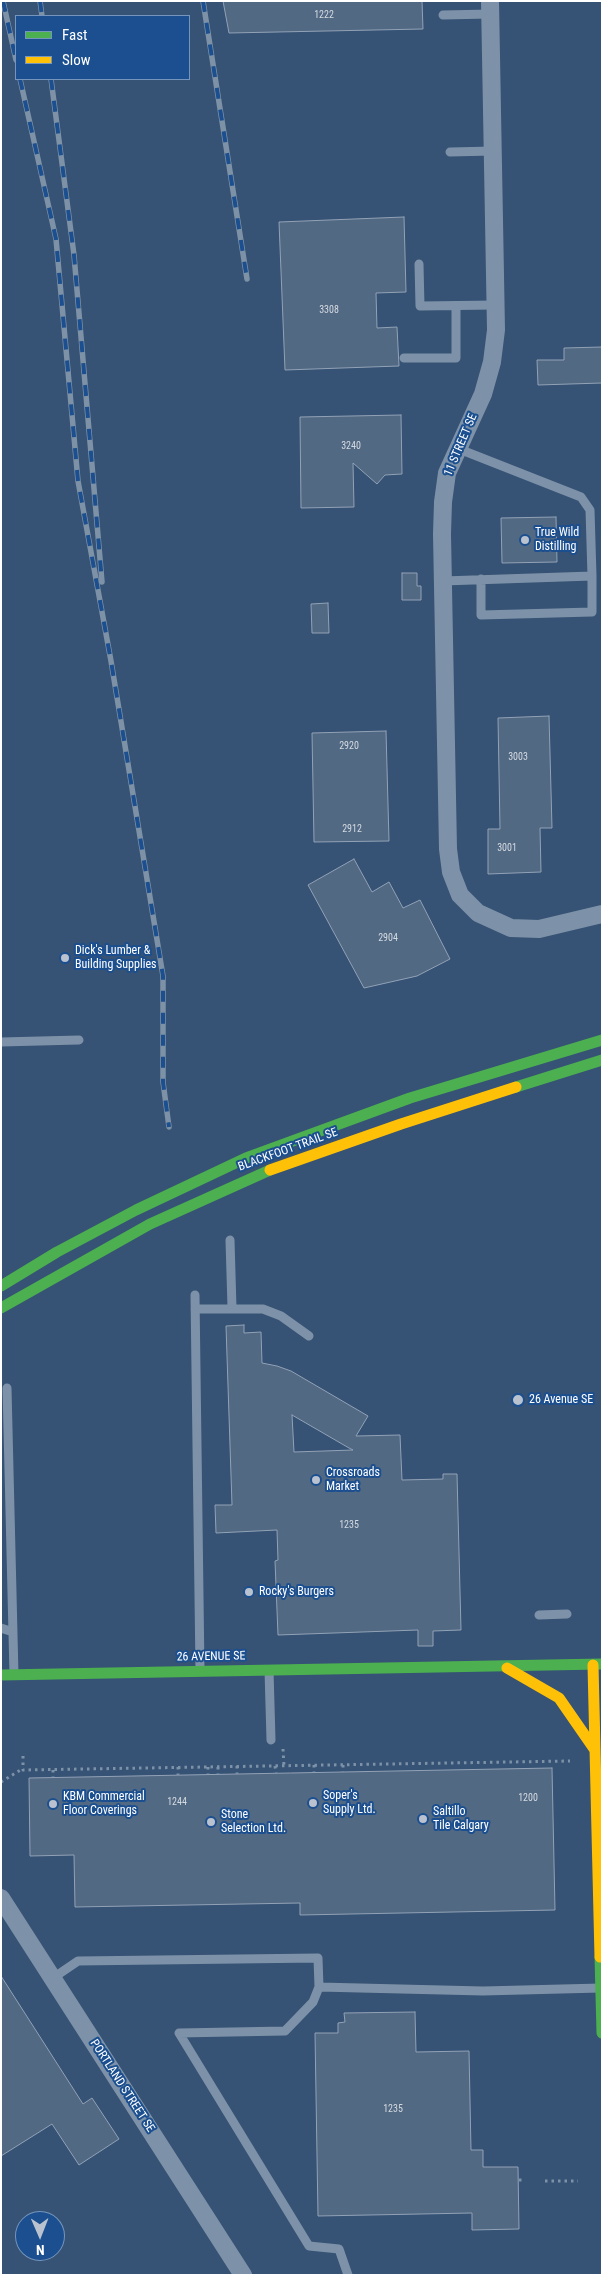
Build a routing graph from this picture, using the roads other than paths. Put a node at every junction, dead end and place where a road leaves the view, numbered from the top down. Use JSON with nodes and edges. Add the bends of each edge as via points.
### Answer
{"nodes":[{"id":1,"x":490,"y":8,"type":"edge"},
{"id":2,"x":443,"y":15,"type":"dead end"},
{"id":3,"x":450,"y":152,"type":"dead end"},
{"id":4,"x":492,"y":152,"type":"junction"},
{"id":5,"x":419,"y":264,"type":"dead end"},
{"id":6,"x":495,"y":305,"type":"junction"},
{"id":7,"x":456,"y":306,"type":"junction"},
{"id":8,"x":404,"y":358,"type":"dead end"},
{"id":9,"x":458,"y":448,"type":"junction"},
{"id":10,"x":592,"y":576,"type":"junction"},
{"id":11,"x":481,"y":580,"type":"junction"},
{"id":12,"x":443,"y":581,"type":"junction"},
{"id":13,"x":602,"y":914,"type":"edge"},
{"id":14,"x":79,"y":1040,"type":"dead end"},
{"id":15,"x":602,"y":1040,"type":"edge"},
{"id":16,"x":1,"y":1042,"type":"edge"},
{"id":17,"x":602,"y":1060,"type":"edge"},
{"id":18,"x":230,"y":1240,"type":"dead end"},
{"id":19,"x":1,"y":1286,"type":"edge"},
{"id":20,"x":195,"y":1295,"type":"dead end"},
{"id":21,"x":1,"y":1308,"type":"edge"},
{"id":22,"x":232,"y":1308,"type":"junction"},
{"id":23,"x":195,"y":1309,"type":"junction"},
{"id":24,"x":309,"y":1336,"type":"dead end"},
{"id":25,"x":6,"y":1388,"type":"dead end"},
{"id":26,"x":567,"y":1614,"type":"dead end"},
{"id":27,"x":539,"y":1615,"type":"dead end"},
{"id":28,"x":1,"y":1628,"type":"edge"},
{"id":29,"x":13,"y":1632,"type":"junction"},
{"id":30,"x":597,"y":1665,"type":"edge"},
{"id":31,"x":507,"y":1668,"type":"junction"},
{"id":32,"x":269,"y":1670,"type":"junction"},
{"id":33,"x":200,"y":1671,"type":"junction"},
{"id":34,"x":1,"y":1675,"type":"edge"},
{"id":35,"x":14,"y":1675,"type":"junction"},
{"id":36,"x":271,"y":1740,"type":"dead end"},
{"id":37,"x":602,"y":1740,"type":"edge"},
{"id":38,"x":595,"y":1751,"type":"junction"},
{"id":39,"x":1,"y":1898,"type":"edge"},
{"id":40,"x":52,"y":1978,"type":"junction"},
{"id":41,"x":318,"y":1987,"type":"junction"},
{"id":42,"x":601,"y":1988,"type":"edge"},
{"id":43,"x":602,"y":2033,"type":"edge"},
{"id":44,"x":243,"y":2275,"type":"edge"},
{"id":45,"x":348,"y":2275,"type":"edge"}],
"edges":[{"from":1,"to":2,"type":"lane"},
{"from":1,"to":4,"type":"street","name":"11 STREET SE"},
{"from":3,"to":4,"type":"lane"},
{"from":4,"to":6,"type":"street","name":"11 STREET SE"},
{"from":5,"to":7,"type":"lane","via":[[420,306]]},
{"from":6,"to":7,"type":"lane"},
{"from":6,"to":9,"type":"street","name":"11 STREET SE","via":[[492,362],[483,394]]},
{"from":7,"to":8,"type":"lane","via":[[456,358]]},
{"from":9,"to":10,"type":"lane","via":[[581,497],[590,510]]},
{"from":9,"to":12,"type":"street","name":"11 STREET SE","via":[[447,473],[443,502]]},
{"from":10,"to":11,"type":"lane"},
{"from":10,"to":11,"type":"lane","via":[[592,612],[481,616]]},
{"from":11,"to":12,"type":"lane"},
{"from":12,"to":13,"type":"street","name":"11 STREET SE","via":[[448,849],[451,872],[460,895],[478,912],[511,928],[539,929]]},
{"from":14,"to":16,"type":"lane"},
{"from":15,"to":19,"type":"main road","name":"BLACKFOOT TRAIL SE","via":[[410,1098],[246,1158],[144,1206]]},
{"from":17,"to":21,"type":"main road","name":"BLACKFOOT TRAIL SE","via":[[401,1124],[254,1176],[150,1224]]},
{"from":18,"to":22,"type":"lane"},
{"from":20,"to":23,"type":"lane"},
{"from":22,"to":23,"type":"lane"},
{"from":22,"to":24,"type":"lane","via":[[263,1309],[280,1316]]},
{"from":23,"to":33,"type":"lane"},
{"from":25,"to":29,"type":"lane"},
{"from":26,"to":27,"type":"lane"},
{"from":28,"to":29,"type":"lane"},
{"from":29,"to":35,"type":"lane"},
{"from":30,"to":31,"type":"main road","name":"26 AVENUE SE"},
{"from":30,"to":38,"type":"main road"},
{"from":31,"to":32,"type":"main road","name":"26 AVENUE SE"},
{"from":31,"to":38,"type":"main road","via":[[559,1698]]},
{"from":32,"to":33,"type":"main road","name":"26 AVENUE SE"},
{"from":32,"to":36,"type":"lane"},
{"from":33,"to":35,"type":"main road","name":"26 AVENUE SE"},
{"from":34,"to":35,"type":"main road","name":"26 AVENUE SE"},
{"from":37,"to":38,"type":"main road"},
{"from":38,"to":42,"type":"main road"},
{"from":39,"to":40,"type":"street","name":"PORTLAND STREET SE"},
{"from":40,"to":41,"type":"lane","via":[[78,1961],[318,1958]]},
{"from":40,"to":44,"type":"street","name":"PORTLAND STREET SE"},
{"from":41,"to":42,"type":"lane","via":[[482,1991]]},
{"from":41,"to":45,"type":"lane","via":[[314,2002],[285,2031],[180,2032],[310,2246],[339,2249]]},
{"from":42,"to":43,"type":"main road"}]}
